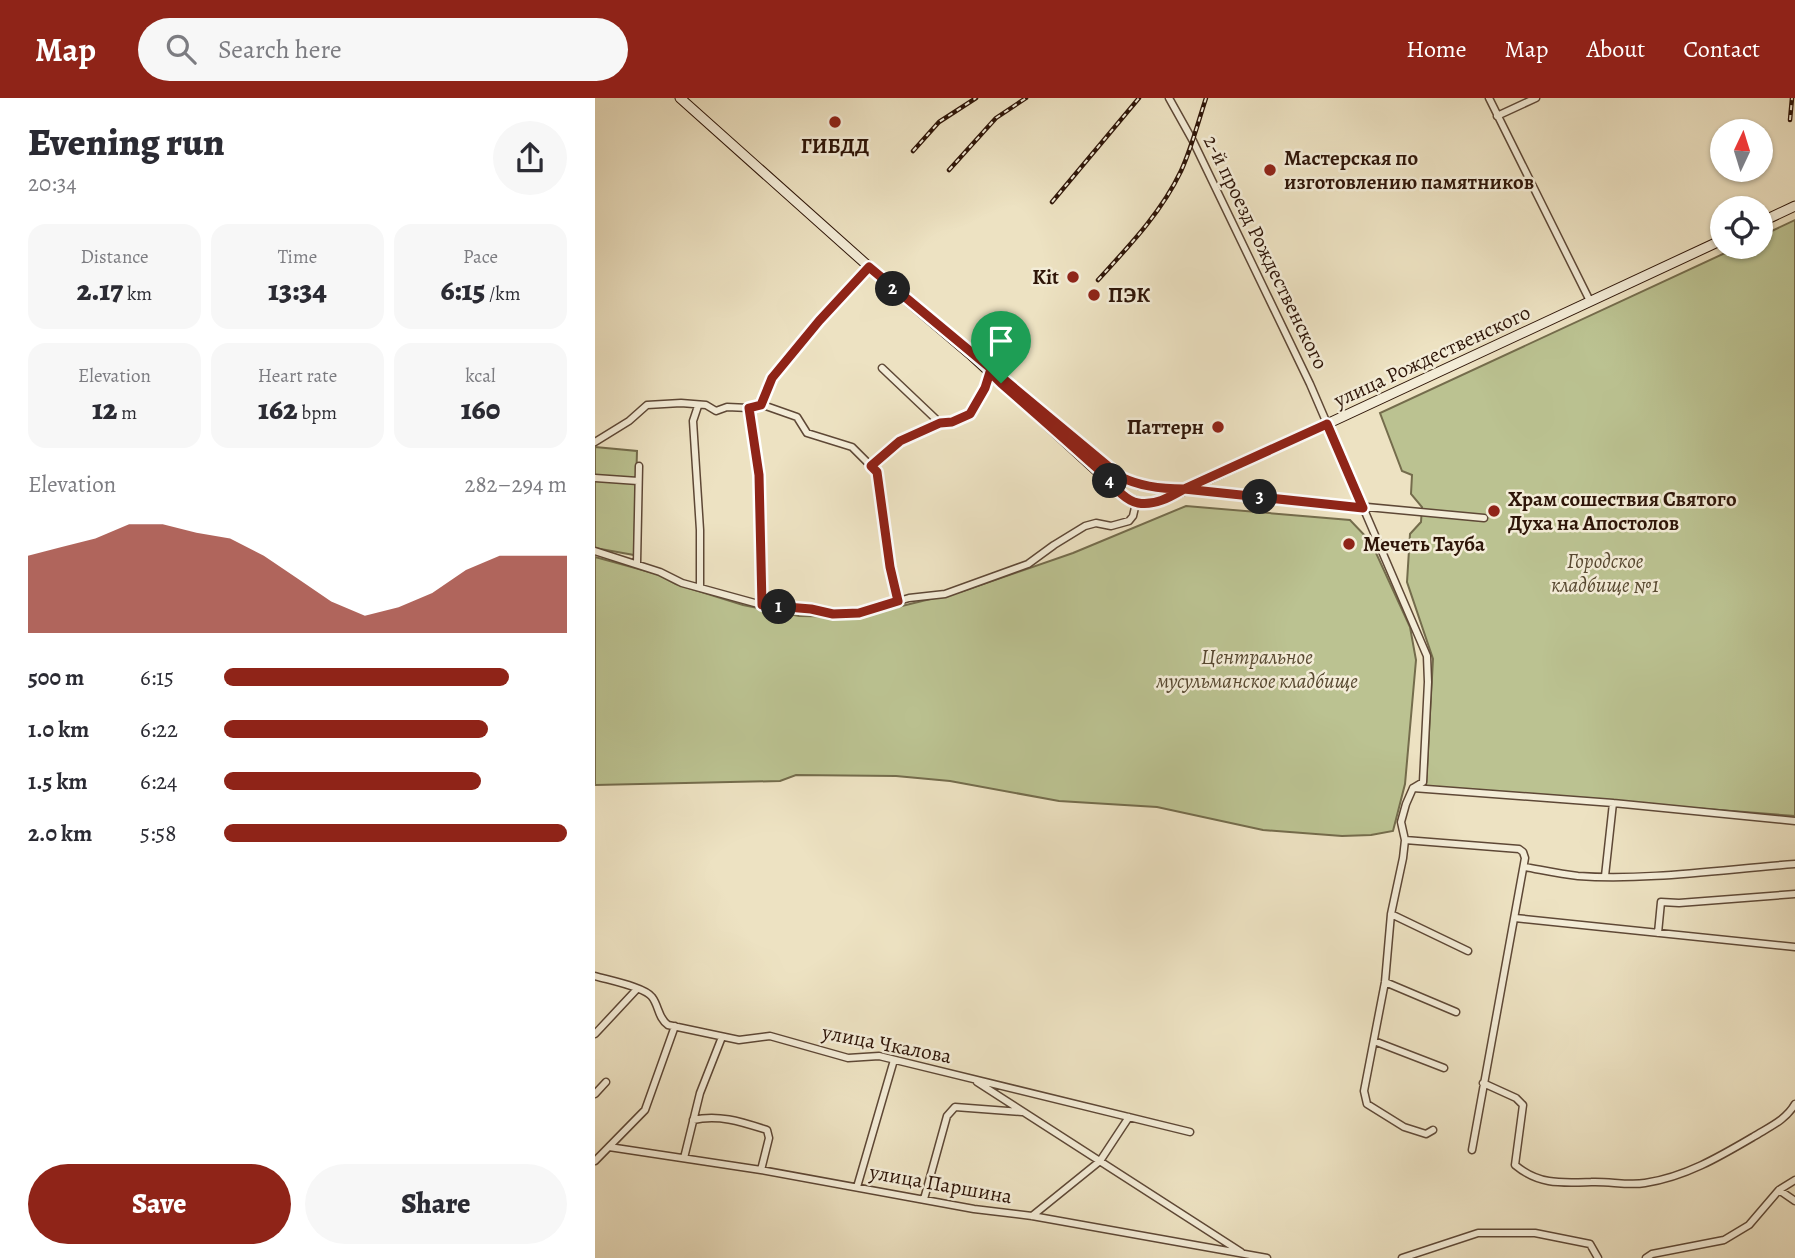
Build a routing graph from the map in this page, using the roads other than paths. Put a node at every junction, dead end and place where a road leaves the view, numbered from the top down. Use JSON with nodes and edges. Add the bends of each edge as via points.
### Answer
{"nodes":[{"id":1,"x":680,"y":98,"type":"edge"},
{"id":2,"x":1169,"y":98,"type":"edge"},
{"id":3,"x":1489,"y":98,"type":"edge"},
{"id":4,"x":1536,"y":98,"type":"edge"},
{"id":5,"x":1497,"y":116,"type":"junction"},
{"id":6,"x":1795,"y":205,"type":"edge"},
{"id":7,"x":1773,"y":216,"type":"edge"},
{"id":8,"x":1710,"y":246,"type":"edge"},
{"id":9,"x":869,"y":267,"type":"junction"},
{"id":10,"x":1590,"y":301,"type":"junction"},
{"id":11,"x":970,"y":354,"type":"junction"},
{"id":12,"x":882,"y":368,"type":"dead end"},
{"id":13,"x":990,"y":372,"type":"junction"},
{"id":14,"x":761,"y":405,"type":"junction"},
{"id":15,"x":698,"y":406,"type":"junction"},
{"id":16,"x":749,"y":408,"type":"junction"},
{"id":17,"x":940,"y":423,"type":"junction"},
{"id":18,"x":1327,"y":424,"type":"junction"},
{"id":19,"x":595,"y":442,"type":"edge"},
{"id":20,"x":639,"y":466,"type":"dead end"},
{"id":21,"x":871,"y":466,"type":"junction"},
{"id":22,"x":595,"y":478,"type":"edge"},
{"id":23,"x":638,"y":481,"type":"junction"},
{"id":24,"x":1135,"y":484,"type":"junction"},
{"id":25,"x":1184,"y":489,"type":"junction"},
{"id":26,"x":1124,"y":496,"type":"junction"},
{"id":27,"x":1136,"y":503,"type":"junction"},
{"id":28,"x":1363,"y":508,"type":"junction"},
{"id":29,"x":1484,"y":518,"type":"dead end"},
{"id":30,"x":595,"y":551,"type":"edge"},
{"id":31,"x":636,"y":563,"type":"junction"},
{"id":32,"x":700,"y":586,"type":"junction"},
{"id":33,"x":898,"y":601,"type":"junction"},
{"id":34,"x":762,"y":605,"type":"junction"},
{"id":35,"x":1413,"y":788,"type":"junction"},
{"id":36,"x":1613,"y":803,"type":"junction"},
{"id":37,"x":1795,"y":821,"type":"edge"},
{"id":38,"x":1405,"y":840,"type":"junction"},
{"id":39,"x":1795,"y":864,"type":"edge"},
{"id":40,"x":1525,"y":867,"type":"junction"},
{"id":41,"x":1605,"y":876,"type":"junction"},
{"id":42,"x":1795,"y":894,"type":"edge"},
{"id":43,"x":1391,"y":914,"type":"junction"},
{"id":44,"x":1515,"y":918,"type":"junction"},
{"id":45,"x":1658,"y":933,"type":"junction"},
{"id":46,"x":1795,"y":947,"type":"edge"},
{"id":47,"x":1468,"y":951,"type":"dead end"},
{"id":48,"x":595,"y":976,"type":"edge"},
{"id":49,"x":1385,"y":982,"type":"junction"},
{"id":50,"x":637,"y":989,"type":"junction"},
{"id":51,"x":1456,"y":1012,"type":"dead end"},
{"id":52,"x":675,"y":1026,"type":"junction"},
{"id":53,"x":595,"y":1034,"type":"edge"},
{"id":54,"x":722,"y":1037,"type":"junction"},
{"id":55,"x":1374,"y":1041,"type":"junction"},
{"id":56,"x":894,"y":1060,"type":"junction"},
{"id":57,"x":1444,"y":1068,"type":"dead end"},
{"id":58,"x":972,"y":1079,"type":"junction"},
{"id":59,"x":606,"y":1082,"type":"dead end"},
{"id":60,"x":1483,"y":1083,"type":"junction"},
{"id":61,"x":595,"y":1094,"type":"edge"},
{"id":62,"x":1795,"y":1104,"type":"edge"},
{"id":63,"x":1023,"y":1112,"type":"junction"},
{"id":64,"x":1129,"y":1117,"type":"junction"},
{"id":65,"x":693,"y":1120,"type":"junction"},
{"id":66,"x":1433,"y":1130,"type":"dead end"},
{"id":67,"x":1190,"y":1132,"type":"dead end"},
{"id":68,"x":609,"y":1147,"type":"junction"},
{"id":69,"x":1472,"y":1150,"type":"dead end"},
{"id":70,"x":684,"y":1157,"type":"junction"},
{"id":71,"x":595,"y":1161,"type":"edge"},
{"id":72,"x":1100,"y":1161,"type":"junction"},
{"id":73,"x":761,"y":1170,"type":"junction"},
{"id":74,"x":1795,"y":1180,"type":"edge"},
{"id":75,"x":856,"y":1186,"type":"junction"},
{"id":76,"x":1779,"y":1190,"type":"junction"},
{"id":77,"x":924,"y":1199,"type":"junction"},
{"id":78,"x":1795,"y":1201,"type":"edge"},
{"id":79,"x":1032,"y":1216,"type":"junction"},
{"id":80,"x":1246,"y":1255,"type":"junction"},
{"id":81,"x":1267,"y":1258,"type":"edge"},
{"id":82,"x":1402,"y":1258,"type":"edge"},
{"id":83,"x":1598,"y":1258,"type":"edge"},
{"id":84,"x":1646,"y":1258,"type":"edge"}],
"edges":[{"from":1,"to":9,"type":"main road"},
{"from":2,"to":18,"type":"street","name":"2-й проезд Рождественского"},
{"from":3,"to":5,"type":"street"},
{"from":4,"to":5,"type":"street"},
{"from":5,"to":10,"type":"street"},
{"from":6,"to":7,"type":"main road"},
{"from":8,"to":10,"type":"main road","name":"улица Рождественского"},
{"from":9,"to":11,"type":"main road"},
{"from":9,"to":14,"type":"street","via":[[772,378]]},
{"from":10,"to":18,"type":"main road","name":"улица Рождественского"},
{"from":11,"to":13,"type":"main road"},
{"from":11,"to":24,"type":"main road"},
{"from":12,"to":17,"type":"street"},
{"from":13,"to":17,"type":"street","via":[[970,414]]},
{"from":13,"to":26,"type":"main road"},
{"from":14,"to":16,"type":"street"},
{"from":14,"to":21,"type":"street","via":[[797,417],[807,433],[852,447]]},
{"from":15,"to":16,"type":"street","via":[[716,411]]},
{"from":15,"to":19,"type":"street","via":[[647,405]]},
{"from":15,"to":32,"type":"street","via":[[694,421]]},
{"from":16,"to":34,"type":"street","via":[[759,475]]},
{"from":17,"to":21,"type":"street","via":[[900,441]]},
{"from":18,"to":25,"type":"main road","name":"улица Рождественского"},
{"from":18,"to":28,"type":"street","name":"2-й проезд Рождественского"},
{"from":20,"to":23,"type":"street"},
{"from":21,"to":33,"type":"street","via":[[877,472]]},
{"from":22,"to":23,"type":"street"},
{"from":23,"to":31,"type":"street"},
{"from":24,"to":25,"type":"main road"},
{"from":24,"to":26,"type":"main road","via":[[1126,484]]},
{"from":24,"to":27,"type":"main road","via":[[1140,495]]},
{"from":25,"to":27,"type":"main road","name":"улица Рождественского","via":[[1165,499]]},
{"from":25,"to":28,"type":"street"},
{"from":26,"to":27,"type":"main road"},
{"from":27,"to":33,"type":"street","via":[[1129,521],[1085,526],[1028,564],[945,594]]},
{"from":28,"to":29,"type":"street"},
{"from":28,"to":35,"type":"street","name":"2-й проезд Рождественского","via":[[1427,656],[1423,782]]},
{"from":30,"to":31,"type":"street"},
{"from":31,"to":32,"type":"street","via":[[681,583]]},
{"from":32,"to":34,"type":"street"},
{"from":33,"to":34,"type":"street","via":[[859,613],[833,614]]},
{"from":35,"to":36,"type":"street"},
{"from":35,"to":38,"type":"street","via":[[1401,822]]},
{"from":36,"to":37,"type":"street"},
{"from":36,"to":41,"type":"street"},
{"from":38,"to":40,"type":"street","via":[[1519,849]]},
{"from":38,"to":43,"type":"street"},
{"from":39,"to":41,"type":"street"},
{"from":40,"to":41,"type":"street"},
{"from":40,"to":44,"type":"street"},
{"from":42,"to":45,"type":"street","via":[[1661,902]]},
{"from":43,"to":47,"type":"street"},
{"from":43,"to":49,"type":"street"},
{"from":44,"to":45,"type":"street"},
{"from":44,"to":60,"type":"street"},
{"from":45,"to":46,"type":"street"},
{"from":48,"to":50,"type":"street"},
{"from":49,"to":51,"type":"street"},
{"from":49,"to":55,"type":"street"},
{"from":50,"to":52,"type":"street","via":[[652,996],[662,1021]]},
{"from":50,"to":53,"type":"street"},
{"from":52,"to":54,"type":"street","name":"улица Чкалова"},
{"from":52,"to":68,"type":"street","via":[[645,1110]]},
{"from":54,"to":56,"type":"street","name":"улица Чкалова","via":[[771,1036],[848,1058]]},
{"from":54,"to":65,"type":"street"},
{"from":55,"to":57,"type":"street"},
{"from":55,"to":66,"type":"street","via":[[1364,1091],[1367,1104],[1416,1132]]},
{"from":56,"to":58,"type":"street","name":"улица Чкалова"},
{"from":56,"to":75,"type":"street"},
{"from":58,"to":63,"type":"street"},
{"from":58,"to":64,"type":"street","name":"улица Чкалова"},
{"from":59,"to":61,"type":"street"},
{"from":60,"to":62,"type":"street","via":[[1523,1105],[1515,1165],[1530,1177],[1571,1184],[1643,1184],[1691,1171],[1789,1115]]},
{"from":60,"to":69,"type":"street"},
{"from":63,"to":72,"type":"street"},
{"from":63,"to":77,"type":"street","via":[[955,1107],[947,1116]]},
{"from":64,"to":67,"type":"street","name":"улица Чкалова"},
{"from":64,"to":72,"type":"street"},
{"from":65,"to":70,"type":"street"},
{"from":65,"to":73,"type":"street","via":[[728,1119],[767,1130]]},
{"from":68,"to":70,"type":"street","name":"улица Паршина"},
{"from":68,"to":71,"type":"street"},
{"from":70,"to":73,"type":"street","name":"улица Паршина"},
{"from":72,"to":79,"type":"street"},
{"from":72,"to":80,"type":"street"},
{"from":73,"to":75,"type":"street","name":"улица Паршина"},
{"from":74,"to":76,"type":"street"},
{"from":75,"to":77,"type":"street","name":"улица Паршина"},
{"from":76,"to":78,"type":"street"},
{"from":76,"to":84,"type":"street","via":[[1748,1226],[1724,1240]]},
{"from":77,"to":79,"type":"street","name":"улица Паршина"},
{"from":79,"to":80,"type":"street","name":"улица Паршина"},
{"from":80,"to":81,"type":"street","name":"улица Паршина"},
{"from":82,"to":83,"type":"street","via":[[1478,1233],[1535,1234],[1590,1244]]}]}
